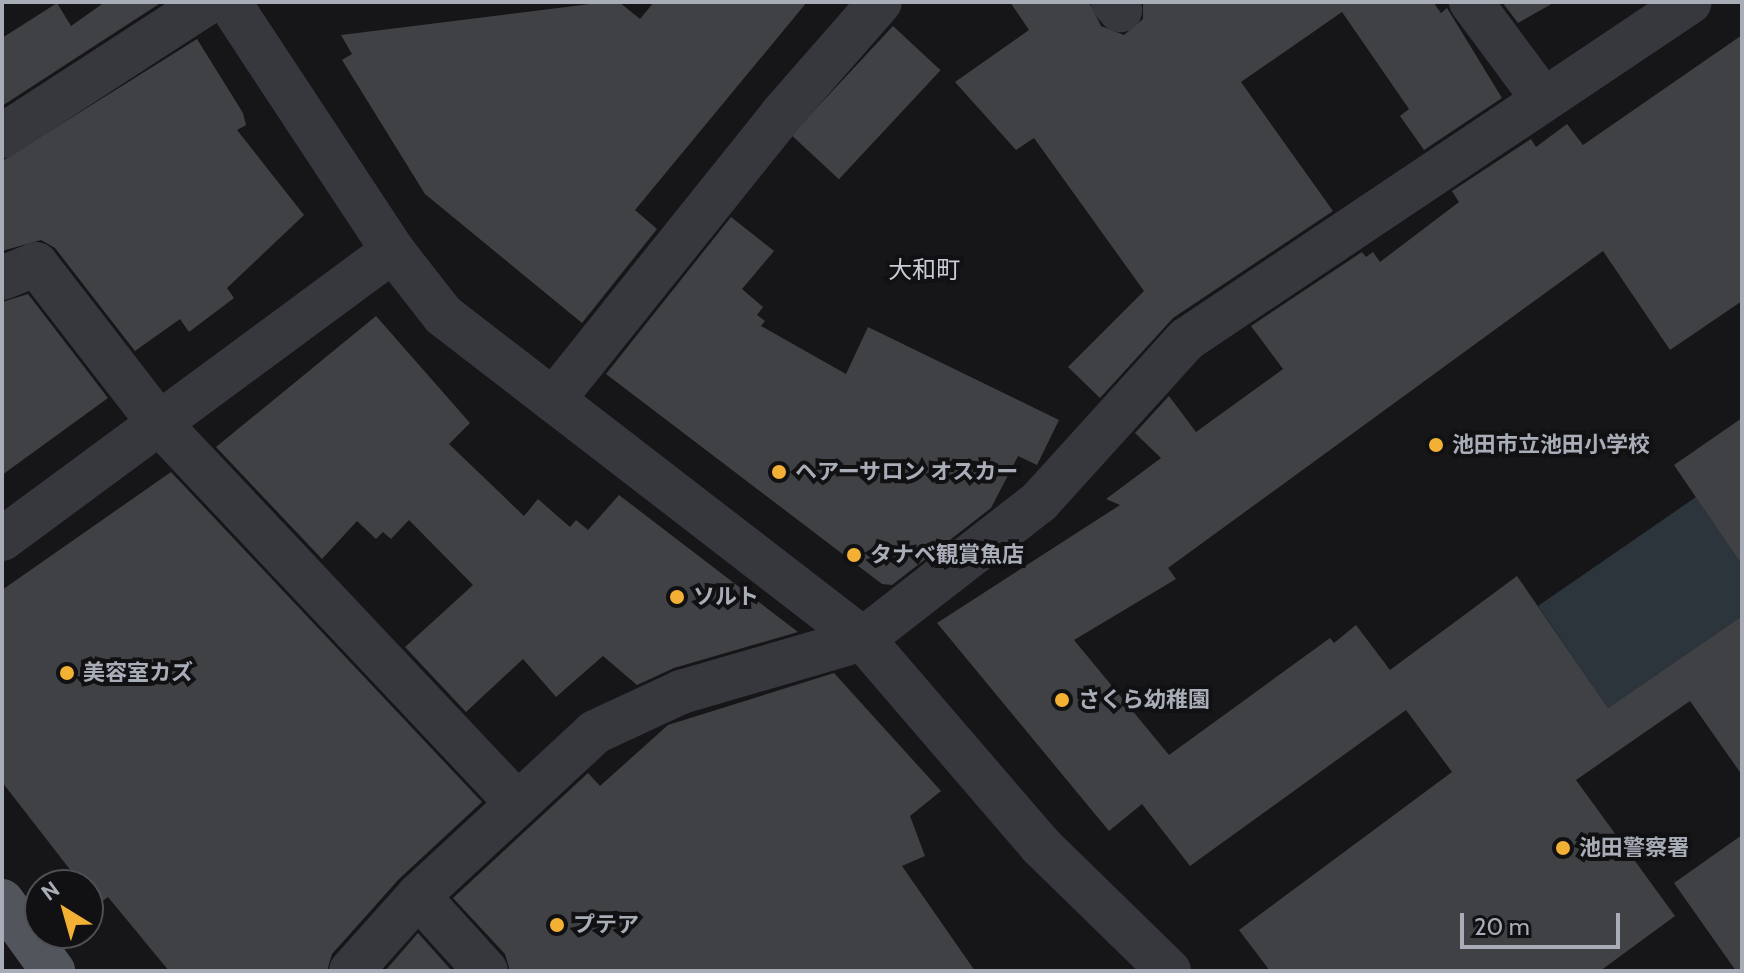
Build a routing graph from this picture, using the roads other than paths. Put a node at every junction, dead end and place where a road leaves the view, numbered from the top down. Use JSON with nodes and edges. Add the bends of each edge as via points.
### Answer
{"nodes":[{"id":1,"x":208,"y":2,"type":"edge"},
{"id":2,"x":229,"y":2,"type":"edge"},
{"id":3,"x":880,"y":2,"type":"edge"},
{"id":4,"x":1471,"y":2,"type":"edge"},
{"id":5,"x":1690,"y":2,"type":"edge"},
{"id":6,"x":1543,"y":99,"type":"junction"},
{"id":7,"x":2,"y":136,"type":"edge"},
{"id":8,"x":393,"y":251,"type":"junction"},
{"id":9,"x":2,"y":278,"type":"edge"},
{"id":10,"x":553,"y":400,"type":"junction"},
{"id":11,"x":159,"y":423,"type":"junction"},
{"id":12,"x":2,"y":539,"type":"edge"},
{"id":13,"x":863,"y":639,"type":"junction"},
{"id":14,"x":518,"y":804,"type":"junction"},
{"id":15,"x":418,"y":896,"type":"junction"},
{"id":16,"x":2,"y":901,"type":"edge"},
{"id":17,"x":53,"y":971,"type":"edge"},
{"id":18,"x":351,"y":971,"type":"edge"},
{"id":19,"x":486,"y":971,"type":"edge"},
{"id":20,"x":1169,"y":971,"type":"edge"}],
"edges":[{"from":1,"to":7,"type":"street"},
{"from":2,"to":8,"type":"street"},
{"from":3,"to":10,"type":"street","via":[[781,115]]},
{"from":4,"to":6,"type":"street"},
{"from":5,"to":6,"type":"street"},
{"from":6,"to":13,"type":"street","via":[[1187,339],[1039,502]]},
{"from":8,"to":10,"type":"street","via":[[443,315]]},
{"from":8,"to":11,"type":"street"},
{"from":9,"to":11,"type":"street","via":[[36,264]]},
{"from":10,"to":13,"type":"street"},
{"from":11,"to":12,"type":"street"},
{"from":11,"to":14,"type":"street"},
{"from":13,"to":14,"type":"street","via":[[681,692],[595,732]]},
{"from":13,"to":20,"type":"street","via":[[1041,846]]},
{"from":14,"to":15,"type":"street"},
{"from":15,"to":18,"type":"street"},
{"from":15,"to":19,"type":"street"},
{"from":16,"to":17,"type":"main road"}]}
